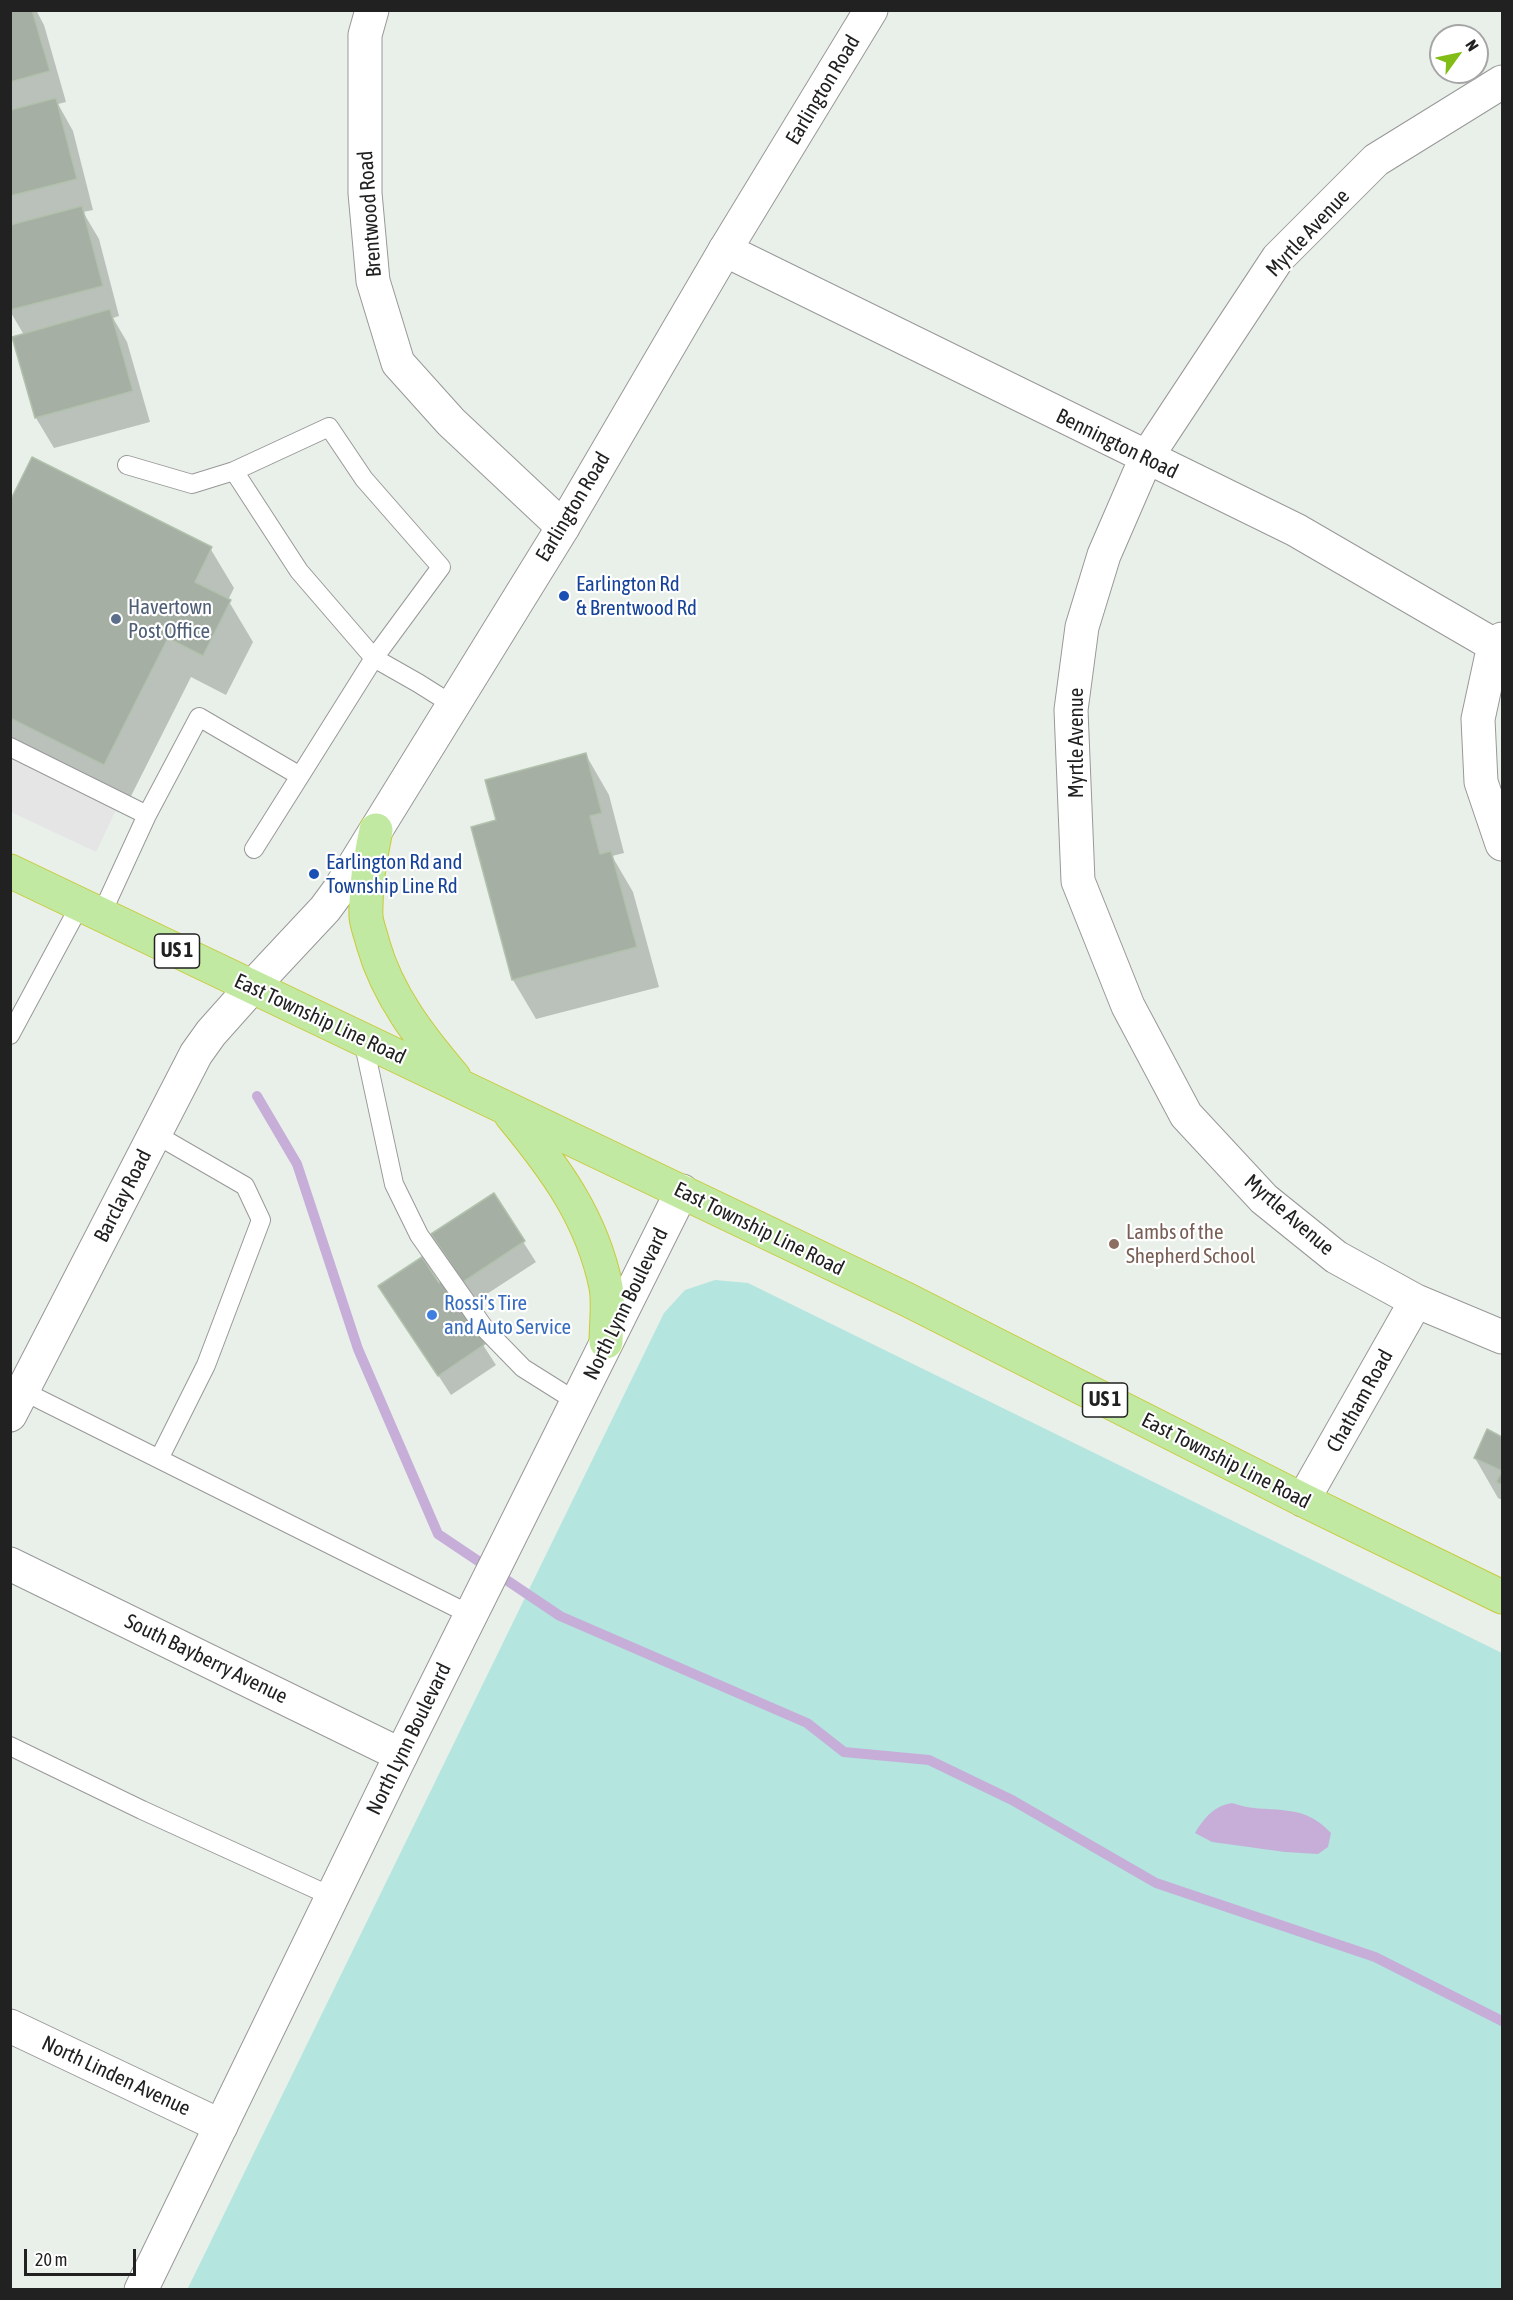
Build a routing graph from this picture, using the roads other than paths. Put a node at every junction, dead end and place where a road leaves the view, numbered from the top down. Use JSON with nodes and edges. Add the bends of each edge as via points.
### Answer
{"nodes":[{"id":1,"x":372,"y":10,"type":"edge"},
{"id":2,"x":871,"y":10,"type":"edge"},
{"id":3,"x":1503,"y":82,"type":"edge"},
{"id":4,"x":725,"y":250,"type":"junction"},
{"id":5,"x":1146,"y":458,"type":"junction"},
{"id":6,"x":127,"y":465,"type":"dead end"},
{"id":7,"x":234,"y":471,"type":"junction"},
{"id":8,"x":562,"y":527,"type":"junction"},
{"id":9,"x":1498,"y":642,"type":"edge"},
{"id":10,"x":374,"y":658,"type":"junction"},
{"id":11,"x":453,"y":705,"type":"junction"},
{"id":12,"x":10,"y":747,"type":"edge"},
{"id":13,"x":300,"y":776,"type":"junction"},
{"id":14,"x":147,"y":815,"type":"junction"},
{"id":15,"x":376,"y":830,"type":"junction"},
{"id":16,"x":1503,"y":844,"type":"edge"},
{"id":17,"x":254,"y":849,"type":"dead end"},
{"id":18,"x":10,"y":871,"type":"edge"},
{"id":19,"x":91,"y":910,"type":"junction"},
{"id":20,"x":252,"y":987,"type":"junction"},
{"id":21,"x":10,"y":1035,"type":"edge"},
{"id":22,"x":363,"y":1040,"type":"junction"},
{"id":23,"x":464,"y":1088,"type":"junction"},
{"id":24,"x":504,"y":1107,"type":"junction"},
{"id":25,"x":155,"y":1134,"type":"junction"},
{"id":26,"x":682,"y":1191,"type":"junction"},
{"id":27,"x":1416,"y":1301,"type":"junction"},
{"id":28,"x":1503,"y":1337,"type":"edge"},
{"id":29,"x":606,"y":1342,"type":"junction"},
{"id":30,"x":15,"y":1397,"type":"edge"},
{"id":31,"x":577,"y":1402,"type":"junction"},
{"id":32,"x":159,"y":1459,"type":"junction"},
{"id":33,"x":1303,"y":1500,"type":"junction"},
{"id":34,"x":10,"y":1564,"type":"edge"},
{"id":35,"x":1503,"y":1597,"type":"edge"},
{"id":36,"x":471,"y":1615,"type":"junction"},
{"id":37,"x":10,"y":1746,"type":"edge"},
{"id":38,"x":401,"y":1755,"type":"junction"},
{"id":39,"x":333,"y":1897,"type":"junction"},
{"id":40,"x":12,"y":2030,"type":"edge"},
{"id":41,"x":221,"y":2126,"type":"junction"},
{"id":42,"x":141,"y":2289,"type":"edge"}],
"edges":[{"from":1,"to":8,"type":"street","name":"Brentwood Road","via":[[366,35],[365,193],[373,281],[398,363],[451,422]]},
{"from":2,"to":4,"type":"street","name":"Earlington Road"},
{"from":3,"to":5,"type":"street","name":"Myrtle Avenue","via":[[1376,160],[1278,258]]},
{"from":4,"to":5,"type":"street","name":"Bennington Road"},
{"from":4,"to":8,"type":"street","name":"Earlington Road"},
{"from":5,"to":9,"type":"street","name":"Bennington Road","via":[[1296,530]]},
{"from":5,"to":27,"type":"street","name":"Myrtle Avenue","via":[[1104,555],[1082,627],[1071,710],[1078,881],[1128,1006],[1186,1114],[1264,1199],[1336,1257]]},
{"from":6,"to":7,"type":"lane","via":[[192,484]]},
{"from":7,"to":10,"type":"lane","via":[[299,572]]},
{"from":7,"to":10,"type":"lane","via":[[329,427],[363,479],[441,567]]},
{"from":8,"to":11,"type":"street","name":"Earlington Road"},
{"from":9,"to":16,"type":"street","via":[[1478,719],[1481,782]]},
{"from":10,"to":11,"type":"lane"},
{"from":10,"to":13,"type":"lane"},
{"from":11,"to":15,"type":"street","name":"Earlington Road"},
{"from":12,"to":14,"type":"lane"},
{"from":13,"to":14,"type":"lane","via":[[199,717]]},
{"from":13,"to":17,"type":"lane"},
{"from":14,"to":19,"type":"lane"},
{"from":15,"to":20,"type":"street","name":"Earlington Road","via":[[325,909]]},
{"from":15,"to":23,"type":"highway","via":[[366,876],[366,920],[378,960],[396,1000],[422,1040]]},
{"from":18,"to":19,"type":"highway","name":"East Township Line Road","number":"US 1"},
{"from":19,"to":20,"type":"highway","name":"East Township Line Road","number":"US 1"},
{"from":19,"to":21,"type":"lane"},
{"from":20,"to":22,"type":"highway","name":"East Township Line Road","number":"US 1"},
{"from":20,"to":25,"type":"street","name":"Barclay Road","via":[[196,1054]]},
{"from":22,"to":23,"type":"highway","name":"East Township Line Road","number":"US 1"},
{"from":22,"to":31,"type":"lane","via":[[394,1184],[419,1235],[485,1329],[523,1368]]},
{"from":23,"to":24,"type":"highway","name":"East Township Line Road","number":"US 1"},
{"from":24,"to":26,"type":"highway","name":"East Township Line Road","number":"US 1"},
{"from":24,"to":29,"type":"highway","via":[[547,1157],[593,1239],[606,1288]]},
{"from":25,"to":30,"type":"street","name":"Barclay Road"},
{"from":25,"to":32,"type":"lane","via":[[245,1186],[261,1220],[206,1365]]},
{"from":26,"to":29,"type":"street","name":"North Lynn Boulevard"},
{"from":26,"to":33,"type":"highway","name":"East Township Line Road","number":"US 1","via":[[906,1299]]},
{"from":27,"to":28,"type":"street","name":"Myrtle Avenue"},
{"from":27,"to":33,"type":"street","name":"Chatham Road"},
{"from":29,"to":31,"type":"street","name":"North Lynn Boulevard"},
{"from":30,"to":32,"type":"lane"},
{"from":31,"to":36,"type":"street","name":"North Lynn Boulevard"},
{"from":32,"to":36,"type":"lane"},
{"from":33,"to":35,"type":"highway","name":"East Township Line Road","number":"US 1"},
{"from":34,"to":38,"type":"street","name":"South Bayberry Avenue"},
{"from":36,"to":38,"type":"street","name":"North Lynn Boulevard"},
{"from":37,"to":39,"type":"lane"},
{"from":38,"to":39,"type":"street","name":"North Lynn Boulevard"},
{"from":39,"to":41,"type":"street","name":"North Lynn Boulevard"},
{"from":40,"to":41,"type":"street","name":"North Linden Avenue"},
{"from":41,"to":42,"type":"street","name":"North Lynn Boulevard"}]}
